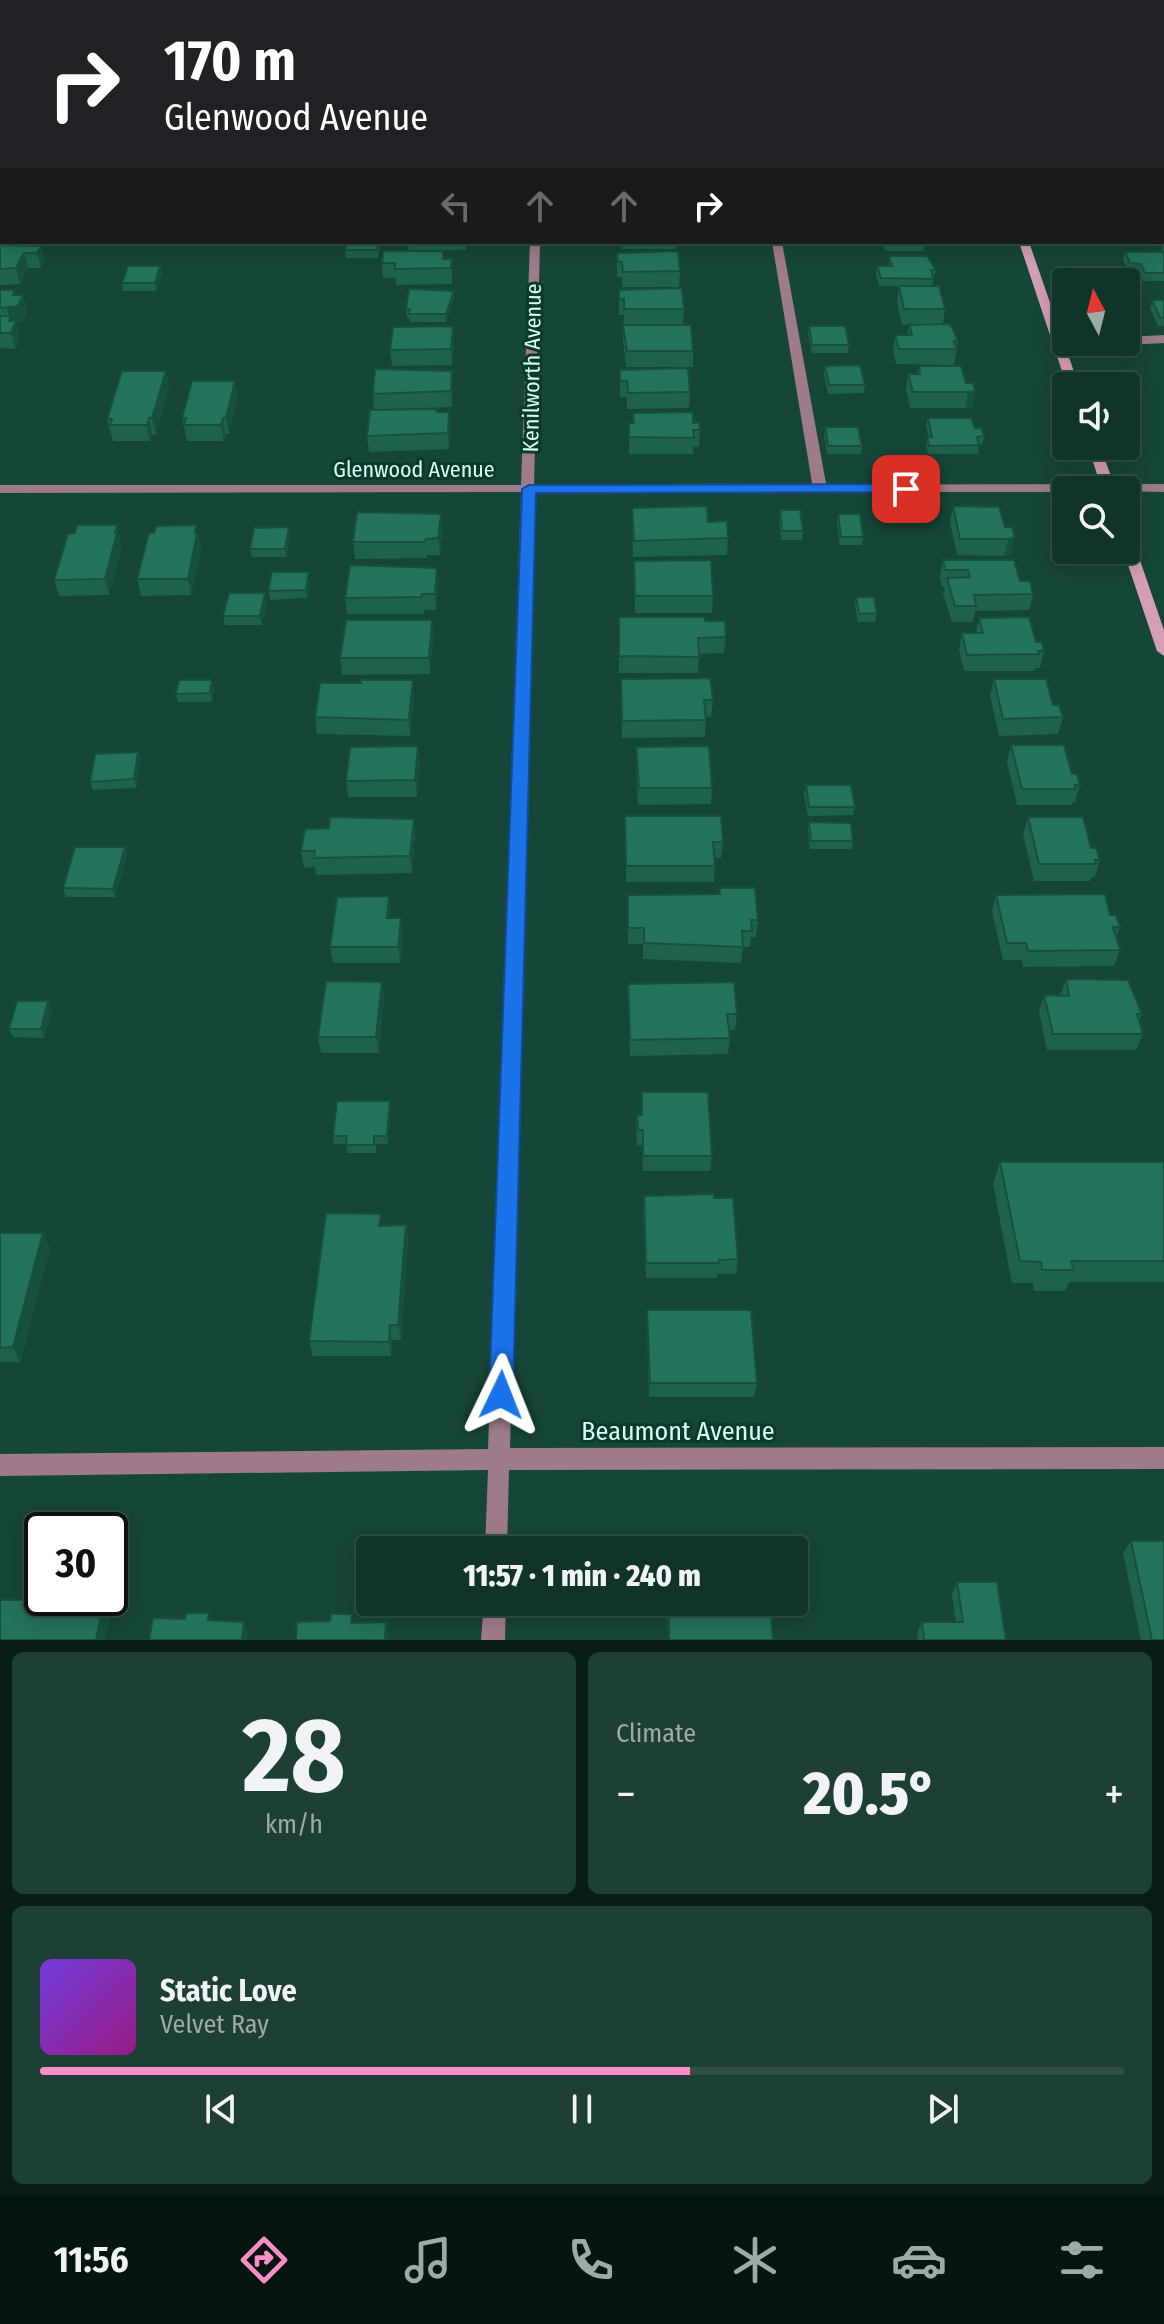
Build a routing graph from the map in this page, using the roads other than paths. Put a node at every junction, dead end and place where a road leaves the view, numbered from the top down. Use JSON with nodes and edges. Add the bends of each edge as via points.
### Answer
{"nodes":[{"id":1,"x":535,"y":244,"type":"edge"},
{"id":2,"x":777,"y":244,"type":"edge"},
{"id":3,"x":1025,"y":244,"type":"edge"},
{"id":4,"x":1052,"y":315,"type":"edge"},
{"id":5,"x":1164,"y":339,"type":"edge"},
{"id":6,"x":1140,"y":340,"type":"edge"},
{"id":7,"x":1140,"y":488,"type":"edge"},
{"id":8,"x":1164,"y":488,"type":"edge"},
{"id":9,"x":0,"y":489,"type":"edge"},
{"id":10,"x":529,"y":489,"type":"junction"},
{"id":11,"x":820,"y":489,"type":"junction"},
{"id":12,"x":1052,"y":489,"type":"edge"},
{"id":13,"x":1135,"y":564,"type":"edge"},
{"id":14,"x":1160,"y":631,"type":"edge"},
{"id":15,"x":1164,"y":651,"type":"edge"},
{"id":16,"x":1164,"y":1458,"type":"edge"},
{"id":17,"x":499,"y":1459,"type":"junction"},
{"id":18,"x":0,"y":1465,"type":"edge"},
{"id":19,"x":496,"y":1536,"type":"edge"},
{"id":20,"x":494,"y":1616,"type":"edge"},
{"id":21,"x":493,"y":1640,"type":"edge"}],
"edges":[{"from":1,"to":10,"type":"street","name":"Kenilworth Avenue"},
{"from":2,"to":11,"type":"street"},
{"from":3,"to":4,"type":"main road"},
{"from":5,"to":6,"type":"street"},
{"from":7,"to":8,"type":"street","name":"Glenwood Avenue"},
{"from":9,"to":10,"type":"street","name":"Glenwood Avenue"},
{"from":10,"to":11,"type":"street","name":"Glenwood Avenue"},
{"from":10,"to":17,"type":"street","name":"Kenilworth Avenue"},
{"from":11,"to":12,"type":"street","name":"Glenwood Avenue"},
{"from":13,"to":14,"type":"main road"},
{"from":14,"to":15,"type":"main road"},
{"from":16,"to":17,"type":"street","name":"Beaumont Avenue"},
{"from":17,"to":18,"type":"street","name":"Beaumont Avenue"},
{"from":17,"to":19,"type":"street","name":"Kenilworth Avenue"},
{"from":20,"to":21,"type":"street"}]}
